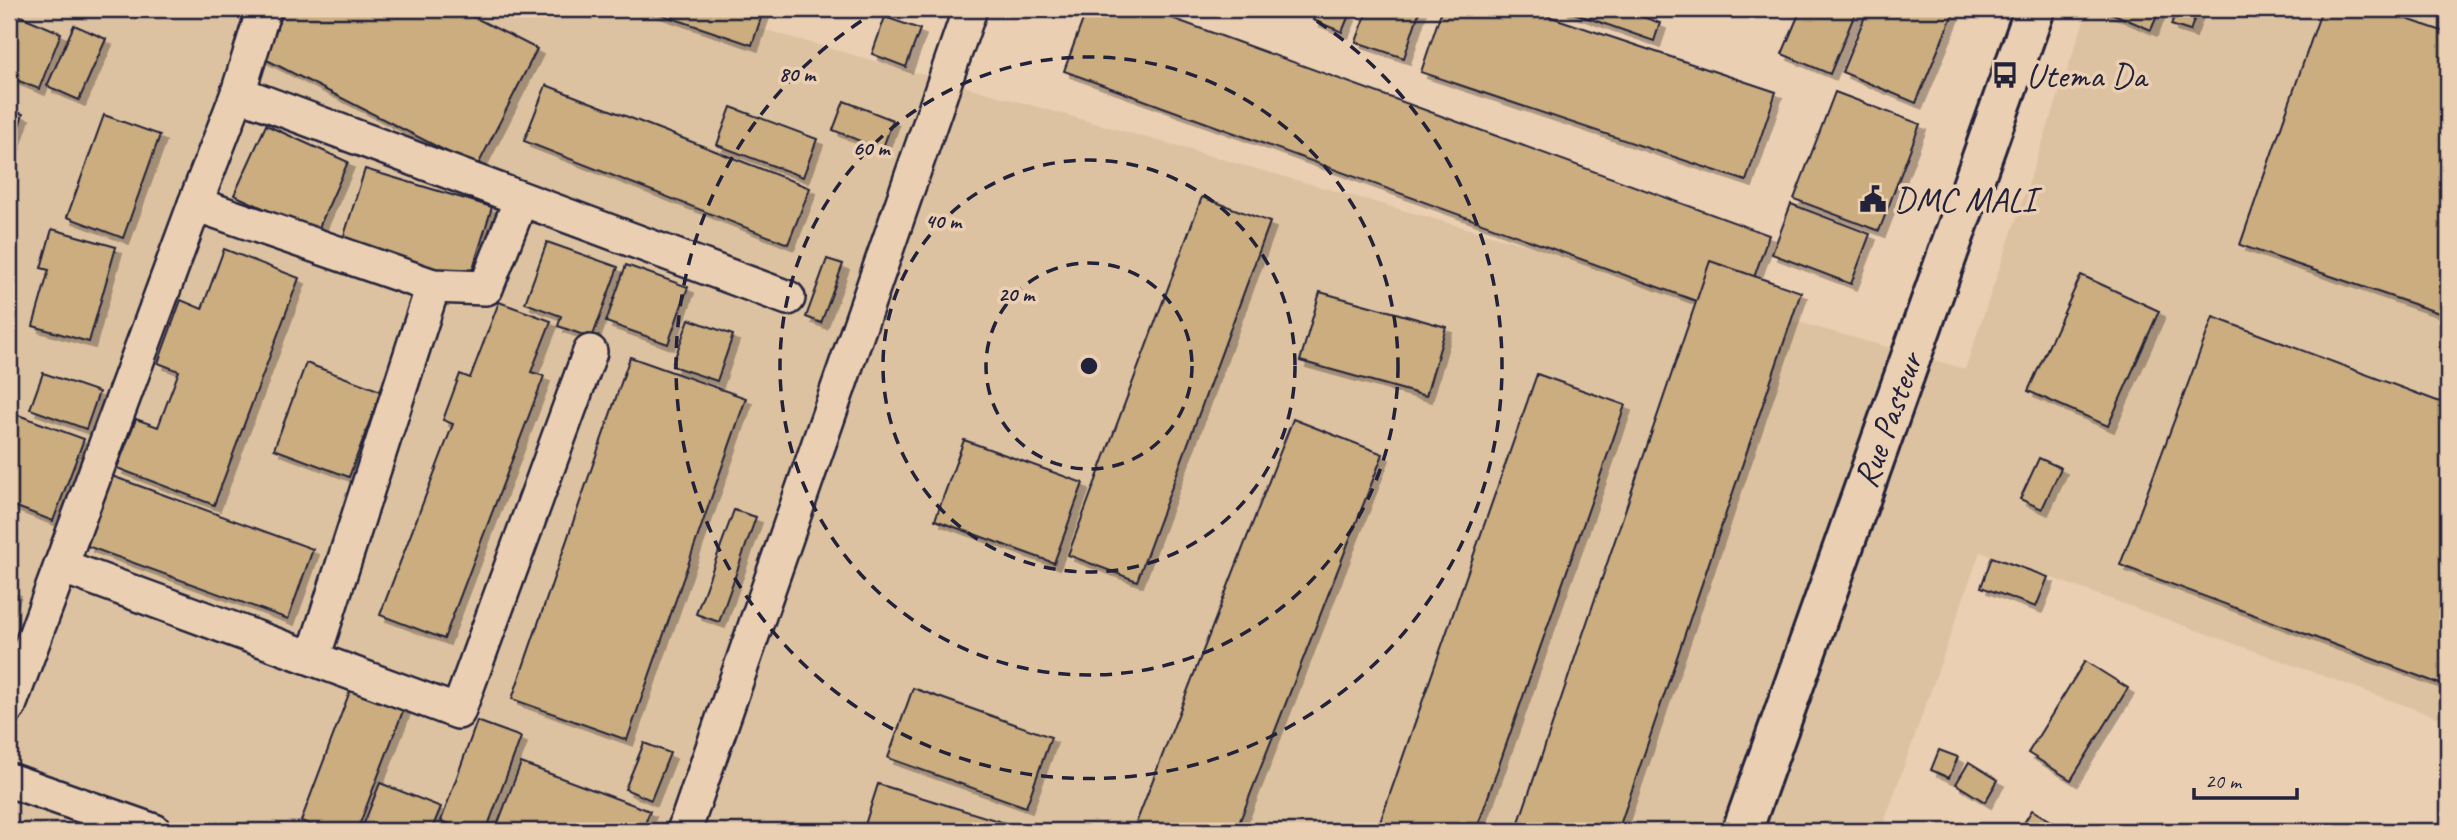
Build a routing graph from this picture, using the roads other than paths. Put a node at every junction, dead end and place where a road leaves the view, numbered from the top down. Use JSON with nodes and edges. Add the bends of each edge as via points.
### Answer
{"nodes":[{"id":1,"x":264,"y":9,"type":"edge"},
{"id":2,"x":970,"y":9,"type":"edge"},
{"id":3,"x":2035,"y":9,"type":"edge"},
{"id":4,"x":238,"y":93,"type":"junction"},
{"id":5,"x":521,"y":199,"type":"junction"},
{"id":6,"x":195,"y":204,"type":"junction"},
{"id":7,"x":433,"y":286,"type":"junction"},
{"id":8,"x":789,"y":298,"type":"dead end"},
{"id":9,"x":590,"y":352,"type":"dead end"},
{"id":10,"x":61,"y":566,"type":"junction"},
{"id":11,"x":313,"y":659,"type":"junction"},
{"id":12,"x":9,"y":706,"type":"edge"},
{"id":13,"x":9,"y":780,"type":"edge"},
{"id":14,"x":153,"y":831,"type":"edge"},
{"id":15,"x":684,"y":831,"type":"edge"},
{"id":16,"x":1742,"y":831,"type":"edge"}],
"edges":[{"from":1,"to":4,"type":"street"},
{"from":2,"to":15,"type":"street"},
{"from":3,"to":16,"type":"main road","name":"Rue Pasteur"},
{"from":4,"to":5,"type":"street"},
{"from":4,"to":6,"type":"street"},
{"from":5,"to":7,"type":"street","via":[[486,288]]},
{"from":5,"to":8,"type":"street"},
{"from":6,"to":7,"type":"street"},
{"from":6,"to":10,"type":"street"},
{"from":7,"to":11,"type":"street"},
{"from":9,"to":11,"type":"street","via":[[458,712]]},
{"from":10,"to":11,"type":"street"},
{"from":10,"to":12,"type":"street"},
{"from":13,"to":14,"type":"street"}]}
